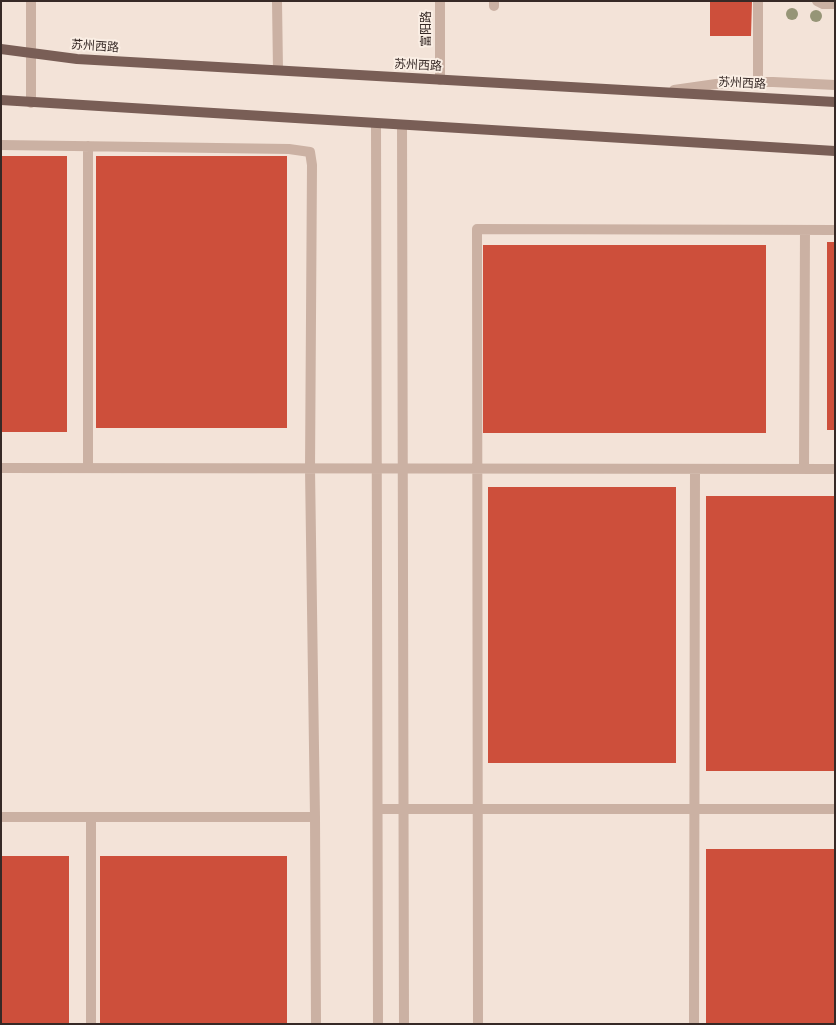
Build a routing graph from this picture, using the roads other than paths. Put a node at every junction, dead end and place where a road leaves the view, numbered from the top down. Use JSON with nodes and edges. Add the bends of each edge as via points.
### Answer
{"nodes":[{"id":1,"x":31,"y":1,"type":"edge"},
{"id":2,"x":277,"y":1,"type":"edge"},
{"id":3,"x":440,"y":1,"type":"edge"},
{"id":4,"x":758,"y":1,"type":"edge"},
{"id":5,"x":817,"y":1,"type":"edge"},
{"id":6,"x":835,"y":4,"type":"edge"},
{"id":7,"x":1,"y":49,"type":"edge"},
{"id":8,"x":31,"y":53,"type":"junction"},
{"id":9,"x":278,"y":70,"type":"junction"},
{"id":10,"x":440,"y":80,"type":"junction"},
{"id":11,"x":758,"y":82,"type":"junction"},
{"id":12,"x":835,"y":85,"type":"edge"},
{"id":13,"x":662,"y":92,"type":"junction"},
{"id":14,"x":1,"y":100,"type":"edge"},
{"id":15,"x":835,"y":102,"type":"edge"},
{"id":16,"x":31,"y":103,"type":"junction"},
{"id":17,"x":376,"y":124,"type":"junction"},
{"id":18,"x":402,"y":125,"type":"junction"},
{"id":19,"x":1,"y":145,"type":"edge"},
{"id":20,"x":88,"y":146,"type":"junction"},
{"id":21,"x":835,"y":151,"type":"edge"},
{"id":22,"x":805,"y":230,"type":"junction"},
{"id":23,"x":835,"y":230,"type":"edge"},
{"id":24,"x":1,"y":468,"type":"edge"},
{"id":25,"x":88,"y":468,"type":"junction"},
{"id":26,"x":310,"y":469,"type":"junction"},
{"id":27,"x":377,"y":469,"type":"junction"},
{"id":28,"x":403,"y":469,"type":"junction"},
{"id":29,"x":478,"y":469,"type":"junction"},
{"id":30,"x":696,"y":469,"type":"junction"},
{"id":31,"x":804,"y":469,"type":"junction"},
{"id":32,"x":835,"y":469,"type":"edge"},
{"id":33,"x":378,"y":809,"type":"junction"},
{"id":34,"x":403,"y":809,"type":"junction"},
{"id":35,"x":478,"y":809,"type":"junction"},
{"id":36,"x":695,"y":809,"type":"junction"},
{"id":37,"x":835,"y":809,"type":"edge"},
{"id":38,"x":1,"y":817,"type":"edge"},
{"id":39,"x":91,"y":817,"type":"junction"},
{"id":40,"x":315,"y":817,"type":"junction"},
{"id":41,"x":91,"y":1024,"type":"edge"},
{"id":42,"x":316,"y":1024,"type":"edge"},
{"id":43,"x":378,"y":1024,"type":"edge"},
{"id":44,"x":404,"y":1024,"type":"edge"},
{"id":45,"x":478,"y":1024,"type":"edge"},
{"id":46,"x":694,"y":1024,"type":"edge"}],
"edges":[{"from":1,"to":8,"type":"street"},
{"from":2,"to":9,"type":"street"},
{"from":3,"to":10,"type":"street","name":"富阳路"},
{"from":4,"to":11,"type":"street"},
{"from":5,"to":6,"type":"street"},
{"from":7,"to":8,"type":"main road","name":"苏州西路"},
{"from":8,"to":9,"type":"main road","name":"苏州西路","via":[[77,59]]},
{"from":8,"to":16,"type":"street"},
{"from":9,"to":10,"type":"main road","name":"苏州西路"},
{"from":10,"to":13,"type":"main road","name":"苏州西路"},
{"from":11,"to":12,"type":"street"},
{"from":11,"to":13,"type":"street","via":[[716,84]]},
{"from":13,"to":15,"type":"main road","name":"苏州西路"},
{"from":14,"to":16,"type":"main road"},
{"from":16,"to":17,"type":"main road"},
{"from":17,"to":18,"type":"main road"},
{"from":17,"to":27,"type":"street"},
{"from":18,"to":21,"type":"main road"},
{"from":18,"to":28,"type":"street"},
{"from":19,"to":20,"type":"street"},
{"from":20,"to":25,"type":"street"},
{"from":20,"to":26,"type":"street","via":[[289,149],[310,152]]},
{"from":22,"to":23,"type":"street"},
{"from":22,"to":29,"type":"street","via":[[477,229]]},
{"from":22,"to":31,"type":"street"},
{"from":24,"to":25,"type":"street"},
{"from":25,"to":26,"type":"street"},
{"from":26,"to":27,"type":"street"},
{"from":26,"to":40,"type":"street"},
{"from":27,"to":28,"type":"street"},
{"from":27,"to":33,"type":"street"},
{"from":28,"to":29,"type":"street"},
{"from":28,"to":34,"type":"street"},
{"from":29,"to":30,"type":"street"},
{"from":29,"to":35,"type":"street"},
{"from":30,"to":31,"type":"street"},
{"from":30,"to":36,"type":"street"},
{"from":31,"to":32,"type":"street"},
{"from":33,"to":34,"type":"street"},
{"from":33,"to":43,"type":"street"},
{"from":34,"to":35,"type":"street"},
{"from":34,"to":44,"type":"street"},
{"from":35,"to":36,"type":"street"},
{"from":35,"to":45,"type":"street"},
{"from":36,"to":37,"type":"street"},
{"from":36,"to":46,"type":"street"},
{"from":38,"to":39,"type":"street"},
{"from":39,"to":40,"type":"street"},
{"from":39,"to":41,"type":"street"},
{"from":40,"to":42,"type":"street"}]}
